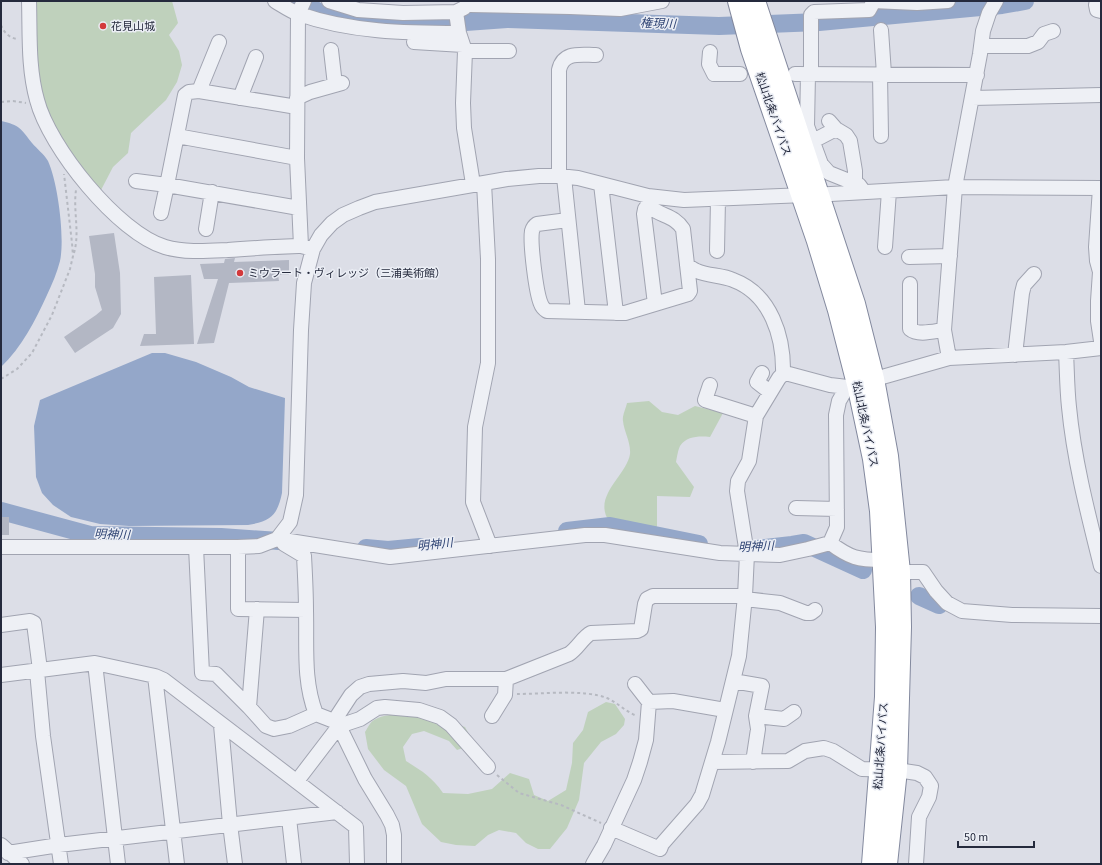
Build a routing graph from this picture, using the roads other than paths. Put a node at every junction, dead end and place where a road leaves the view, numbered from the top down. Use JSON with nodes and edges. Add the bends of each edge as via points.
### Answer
{"nodes":[{"id":1,"x":29,"y":1,"type":"edge"},
{"id":2,"x":274,"y":1,"type":"edge"},
{"id":3,"x":662,"y":1,"type":"edge"},
{"id":4,"x":874,"y":1,"type":"edge"},
{"id":5,"x":948,"y":1,"type":"edge"},
{"id":6,"x":996,"y":1,"type":"edge"},
{"id":7,"x":335,"y":2,"type":"edge"},
{"id":8,"x":472,"y":3,"type":"edge"},
{"id":9,"x":747,"y":4,"type":"edge"},
{"id":10,"x":386,"y":6,"type":"edge"},
{"id":11,"x":300,"y":8,"type":"edge"},
{"id":12,"x":456,"y":13,"type":"junction"},
{"id":13,"x":881,"y":30,"type":"dead end"},
{"id":14,"x":1053,"y":32,"type":"dead end"},
{"id":15,"x":461,"y":39,"type":"junction"},
{"id":16,"x":219,"y":42,"type":"dead end"},
{"id":17,"x":414,"y":42,"type":"dead end"},
{"id":18,"x":982,"y":46,"type":"junction"},
{"id":19,"x":332,"y":50,"type":"dead end"},
{"id":20,"x":509,"y":51,"type":"dead end"},
{"id":21,"x":710,"y":52,"type":"dead end"},
{"id":22,"x":596,"y":55,"type":"dead end"},
{"id":23,"x":256,"y":57,"type":"dead end"},
{"id":24,"x":740,"y":74,"type":"dead end"},
{"id":25,"x":805,"y":74,"type":"junction"},
{"id":26,"x":882,"y":74,"type":"junction"},
{"id":27,"x":976,"y":75,"type":"junction"},
{"id":28,"x":198,"y":91,"type":"junction"},
{"id":29,"x":1101,"y":95,"type":"edge"},
{"id":30,"x":240,"y":98,"type":"junction"},
{"id":31,"x":972,"y":98,"type":"junction"},
{"id":32,"x":297,"y":103,"type":"junction"},
{"id":33,"x":177,"y":136,"type":"junction"},
{"id":34,"x":881,"y":136,"type":"dead end"},
{"id":35,"x":813,"y":142,"type":"junction"},
{"id":36,"x":297,"y":158,"type":"junction"},
{"id":37,"x":561,"y":176,"type":"junction"},
{"id":38,"x":136,"y":181,"type":"dead end"},
{"id":39,"x":479,"y":184,"type":"junction"},
{"id":40,"x":601,"y":184,"type":"junction"},
{"id":41,"x":167,"y":185,"type":"junction"},
{"id":42,"x":955,"y":187,"type":"junction"},
{"id":43,"x":859,"y":188,"type":"junction"},
{"id":44,"x":1100,"y":188,"type":"edge"},
{"id":45,"x":889,"y":191,"type":"junction"},
{"id":46,"x":212,"y":192,"type":"junction"},
{"id":47,"x":810,"y":195,"type":"junction"},
{"id":48,"x":718,"y":199,"type":"junction"},
{"id":49,"x":648,"y":201,"type":"junction"},
{"id":50,"x":299,"y":208,"type":"junction"},
{"id":51,"x":161,"y":213,"type":"dead end"},
{"id":52,"x":568,"y":220,"type":"junction"},
{"id":53,"x":206,"y":229,"type":"dead end"},
{"id":54,"x":307,"y":248,"type":"junction"},
{"id":55,"x":885,"y":248,"type":"dead end"},
{"id":56,"x":716,"y":251,"type":"dead end"},
{"id":57,"x":950,"y":256,"type":"junction"},
{"id":58,"x":908,"y":257,"type":"dead end"},
{"id":59,"x":687,"y":265,"type":"junction"},
{"id":60,"x":1034,"y":274,"type":"dead end"},
{"id":61,"x":910,"y":284,"type":"dead end"},
{"id":62,"x":655,"y":304,"type":"junction"},
{"id":63,"x":578,"y":311,"type":"junction"},
{"id":64,"x":616,"y":313,"type":"junction"},
{"id":65,"x":944,"y":330,"type":"junction"},
{"id":66,"x":1101,"y":341,"type":"edge"},
{"id":67,"x":1101,"y":348,"type":"edge"},
{"id":68,"x":1066,"y":352,"type":"junction"},
{"id":69,"x":1015,"y":355,"type":"junction"},
{"id":70,"x":949,"y":358,"type":"junction"},
{"id":71,"x":762,"y":373,"type":"dead end"},
{"id":72,"x":783,"y":374,"type":"junction"},
{"id":73,"x":859,"y":383,"type":"junction"},
{"id":74,"x":710,"y":385,"type":"dead end"},
{"id":75,"x":770,"y":392,"type":"junction"},
{"id":76,"x":756,"y":416,"type":"junction"},
{"id":77,"x":796,"y":508,"type":"dead end"},
{"id":78,"x":837,"y":509,"type":"junction"},
{"id":79,"x":277,"y":539,"type":"junction"},
{"id":80,"x":490,"y":546,"type":"junction"},
{"id":81,"x":819,"y":546,"type":"junction"},
{"id":82,"x":196,"y":547,"type":"junction"},
{"id":83,"x":238,"y":547,"type":"junction"},
{"id":84,"x":1,"y":548,"type":"edge"},
{"id":85,"x":747,"y":554,"type":"junction"},
{"id":86,"x":883,"y":560,"type":"junction"},
{"id":87,"x":1101,"y":566,"type":"edge"},
{"id":88,"x":900,"y":572,"type":"junction"},
{"id":89,"x":745,"y":598,"type":"junction"},
{"id":90,"x":257,"y":609,"type":"junction"},
{"id":91,"x":306,"y":610,"type":"junction"},
{"id":92,"x":815,"y":610,"type":"dead end"},
{"id":93,"x":1101,"y":616,"type":"edge"},
{"id":94,"x":1,"y":624,"type":"edge"},
{"id":95,"x":95,"y":663,"type":"junction"},
{"id":96,"x":38,"y":671,"type":"junction"},
{"id":97,"x":1,"y":676,"type":"edge"},
{"id":98,"x":156,"y":676,"type":"junction"},
{"id":99,"x":506,"y":679,"type":"junction"},
{"id":100,"x":733,"y":681,"type":"junction"},
{"id":101,"x":635,"y":684,"type":"dead end"},
{"id":102,"x":650,"y":702,"type":"junction"},
{"id":103,"x":249,"y":707,"type":"junction"},
{"id":104,"x":725,"y":710,"type":"junction"},
{"id":105,"x":794,"y":712,"type":"dead end"},
{"id":106,"x":316,"y":714,"type":"junction"},
{"id":107,"x":492,"y":716,"type":"dead end"},
{"id":108,"x":756,"y":716,"type":"junction"},
{"id":109,"x":337,"y":724,"type":"junction"},
{"id":110,"x":221,"y":725,"type":"junction"},
{"id":111,"x":713,"y":762,"type":"junction"},
{"id":112,"x":752,"y":762,"type":"junction"},
{"id":113,"x":488,"y":768,"type":"road end"},
{"id":114,"x":888,"y":770,"type":"junction"},
{"id":115,"x":297,"y":781,"type":"junction"},
{"id":116,"x":337,"y":812,"type":"junction"},
{"id":117,"x":289,"y":818,"type":"junction"},
{"id":118,"x":230,"y":824,"type":"junction"},
{"id":119,"x":611,"y":828,"type":"junction"},
{"id":120,"x":173,"y":832,"type":"junction"},
{"id":121,"x":115,"y":838,"type":"junction"},
{"id":122,"x":59,"y":845,"type":"junction"},
{"id":123,"x":5,"y":849,"type":"edge"},
{"id":124,"x":22,"y":864,"type":"edge"},
{"id":125,"x":61,"y":864,"type":"edge"},
{"id":126,"x":118,"y":864,"type":"edge"},
{"id":127,"x":177,"y":864,"type":"edge"},
{"id":128,"x":235,"y":864,"type":"edge"},
{"id":129,"x":294,"y":864,"type":"edge"},
{"id":130,"x":357,"y":864,"type":"edge"},
{"id":131,"x":394,"y":864,"type":"edge"},
{"id":132,"x":593,"y":864,"type":"edge"},
{"id":133,"x":872,"y":864,"type":"edge"},
{"id":134,"x":887,"y":864,"type":"edge"},
{"id":135,"x":916,"y":864,"type":"edge"}],
"edges":[{"from":1,"to":54,"type":"street","via":[[30,63],[41,116],[50,134],[80,177],[120,218],[141,235],[165,247],[179,250]]},
{"from":2,"to":11,"type":"street"},
{"from":3,"to":8,"type":"street","via":[[620,9]]},
{"from":4,"to":5,"type":"street"},
{"from":4,"to":25,"type":"street","via":[[869,10],[814,12],[811,15]]},
{"from":6,"to":18,"type":"street","via":[[988,13]]},
{"from":7,"to":10,"type":"street","via":[[358,10]]},
{"from":8,"to":12,"type":"street"},
{"from":9,"to":47,"type":"highway","name":"松山北条バイパス"},
{"from":10,"to":12,"type":"street","via":[[403,13]]},
{"from":11,"to":15,"type":"street","via":[[344,27],[423,33]]},
{"from":11,"to":32,"type":"street"},
{"from":12,"to":15,"type":"street"},
{"from":13,"to":26,"type":"street"},
{"from":14,"to":18,"type":"street","via":[[1044,34],[1038,42],[1028,46]]},
{"from":15,"to":17,"type":"street"},
{"from":15,"to":20,"type":"street"},
{"from":15,"to":39,"type":"street","via":[[464,122]]},
{"from":16,"to":28,"type":"street"},
{"from":18,"to":27,"type":"street"},
{"from":19,"to":32,"type":"street","via":[[338,84],[310,92]]},
{"from":21,"to":24,"type":"street","via":[[709,64],[714,74]]},
{"from":22,"to":37,"type":"street","via":[[574,56],[561,62]]},
{"from":23,"to":30,"type":"street"},
{"from":25,"to":26,"type":"street"},
{"from":25,"to":35,"type":"street","via":[[807,126]]},
{"from":26,"to":27,"type":"street"},
{"from":26,"to":34,"type":"street"},
{"from":27,"to":31,"type":"street"},
{"from":28,"to":30,"type":"street"},
{"from":28,"to":33,"type":"street","via":[[189,92],[184,96]]},
{"from":29,"to":31,"type":"street"},
{"from":30,"to":32,"type":"street"},
{"from":31,"to":42,"type":"street"},
{"from":32,"to":36,"type":"street"},
{"from":33,"to":36,"type":"street"},
{"from":33,"to":41,"type":"street"},
{"from":35,"to":43,"type":"street","via":[[821,164],[829,173]]},
{"from":35,"to":43,"type":"street","via":[[833,125],[846,135],[850,141]]},
{"from":36,"to":50,"type":"street"},
{"from":37,"to":39,"type":"street","via":[[539,176]]},
{"from":37,"to":40,"type":"street"},
{"from":37,"to":52,"type":"street"},
{"from":38,"to":41,"type":"street"},
{"from":39,"to":54,"type":"street","via":[[375,202],[343,215]]},
{"from":39,"to":80,"type":"street","via":[[488,260],[488,363],[475,427],[473,502]]},
{"from":40,"to":49,"type":"street"},
{"from":40,"to":64,"type":"street"},
{"from":41,"to":46,"type":"street"},
{"from":41,"to":51,"type":"street"},
{"from":42,"to":44,"type":"street"},
{"from":42,"to":45,"type":"street"},
{"from":42,"to":57,"type":"street"},
{"from":43,"to":45,"type":"street"},
{"from":43,"to":47,"type":"street"},
{"from":44,"to":66,"type":"street","via":[[1096,247],[1100,272],[1098,321]]},
{"from":45,"to":55,"type":"street"},
{"from":46,"to":50,"type":"street"},
{"from":46,"to":53,"type":"street"},
{"from":47,"to":48,"type":"street"},
{"from":47,"to":73,"type":"highway","name":"松山北条バイパス","via":[[855,304]]},
{"from":48,"to":49,"type":"street"},
{"from":48,"to":56,"type":"street"},
{"from":49,"to":59,"type":"street","via":[[655,211],[672,218],[683,229]]},
{"from":49,"to":62,"type":"street","via":[[644,214]]},
{"from":50,"to":54,"type":"street"},
{"from":52,"to":63,"type":"street"},
{"from":52,"to":63,"type":"street","via":[[534,226],[532,247],[540,302],[544,308],[553,312]]},
{"from":54,"to":79,"type":"street","via":[[301,330],[296,495],[290,522]]},
{"from":57,"to":58,"type":"street"},
{"from":57,"to":65,"type":"street"},
{"from":59,"to":62,"type":"street","via":[[690,291],[688,294]]},
{"from":59,"to":72,"type":"street","via":[[697,271],[735,280],[759,297],[768,309],[781,340]]},
{"from":60,"to":69,"type":"street","via":[[1024,285],[1022,293]]},
{"from":61,"to":65,"type":"street","via":[[910,329],[918,333]]},
{"from":62,"to":64,"type":"street","via":[[625,313]]},
{"from":63,"to":64,"type":"street"},
{"from":65,"to":70,"type":"street"},
{"from":67,"to":68,"type":"street"},
{"from":68,"to":69,"type":"street"},
{"from":68,"to":87,"type":"street","via":[[1069,408],[1090,524]]},
{"from":69,"to":70,"type":"street"},
{"from":70,"to":73,"type":"street"},
{"from":71,"to":75,"type":"street","via":[[757,382]]},
{"from":72,"to":73,"type":"street","via":[[830,385]]},
{"from":72,"to":75,"type":"street"},
{"from":73,"to":78,"type":"street","via":[[839,401],[836,415]]},
{"from":73,"to":86,"type":"highway","name":"松山北条バイパス","via":[[873,459]]},
{"from":73,"to":88,"type":"highway","name":"松山北条バイパス","via":[[888,456]]},
{"from":74,"to":76,"type":"street","via":[[705,400]]},
{"from":75,"to":76,"type":"street"},
{"from":76,"to":85,"type":"street","via":[[749,461],[738,480],[737,491]]},
{"from":77,"to":78,"type":"street"},
{"from":78,"to":81,"type":"street","via":[[837,527]]},
{"from":79,"to":80,"type":"street","via":[[390,557]]},
{"from":79,"to":83,"type":"street","via":[[259,546]]},
{"from":79,"to":91,"type":"street","via":[[304,556]]},
{"from":80,"to":85,"type":"street","via":[[605,535],[720,553]]},
{"from":81,"to":85,"type":"street","via":[[780,555]]},
{"from":81,"to":86,"type":"street","via":[[864,560]]},
{"from":82,"to":83,"type":"street"},
{"from":82,"to":84,"type":"street"},
{"from":82,"to":103,"type":"street","via":[[202,673],[216,674]]},
{"from":83,"to":90,"type":"street","via":[[238,609]]},
{"from":85,"to":89,"type":"street"},
{"from":86,"to":114,"type":"highway","name":"松山北条バイパス"},
{"from":88,"to":93,"type":"street","via":[[924,572],[947,603],[962,610],[1012,615]]},
{"from":88,"to":114,"type":"highway","name":"松山北条バイパス","via":[[900,635]]},
{"from":89,"to":92,"type":"street","via":[[780,603],[806,613]]},
{"from":89,"to":99,"type":"street","via":[[653,596],[647,599],[645,604],[641,629],[591,633],[586,635],[577,649],[569,654]]},
{"from":89,"to":100,"type":"street","via":[[739,656]]},
{"from":90,"to":91,"type":"street"},
{"from":90,"to":103,"type":"street"},
{"from":91,"to":106,"type":"street","via":[[307,680]]},
{"from":94,"to":96,"type":"street","via":[[30,621],[34,623]]},
{"from":95,"to":96,"type":"street"},
{"from":95,"to":98,"type":"street"},
{"from":95,"to":121,"type":"street"},
{"from":96,"to":97,"type":"street"},
{"from":96,"to":122,"type":"street","via":[[43,736]]},
{"from":98,"to":110,"type":"street"},
{"from":98,"to":120,"type":"street"},
{"from":99,"to":107,"type":"street","via":[[505,695]]},
{"from":99,"to":109,"type":"street","via":[[446,679],[426,683],[404,681],[369,684],[360,687],[351,695]]},
{"from":100,"to":104,"type":"street"},
{"from":100,"to":108,"type":"street","via":[[762,686]]},
{"from":101,"to":102,"type":"street"},
{"from":102,"to":104,"type":"street","via":[[673,701]]},
{"from":102,"to":119,"type":"street","via":[[646,740],[640,762]]},
{"from":103,"to":106,"type":"street","via":[[266,726],[274,729],[289,726]]},
{"from":104,"to":111,"type":"street"},
{"from":105,"to":108,"type":"street","via":[[784,719]]},
{"from":106,"to":109,"type":"street"},
{"from":108,"to":112,"type":"street","via":[[758,729]]},
{"from":109,"to":113,"type":"street","via":[[360,719],[377,708],[419,710],[440,716]]},
{"from":109,"to":115,"type":"street"},
{"from":109,"to":131,"type":"street","via":[[392,825]]},
{"from":110,"to":115,"type":"street"},
{"from":110,"to":118,"type":"street"},
{"from":111,"to":112,"type":"street"},
{"from":111,"to":119,"type":"street","via":[[697,804],[660,849]]},
{"from":112,"to":114,"type":"street","via":[[788,761],[805,751],[824,748],[862,769]]},
{"from":114,"to":133,"type":"highway","name":"松山北条バイパス"},
{"from":114,"to":134,"type":"highway","name":"松山北条バイパス"},
{"from":114,"to":135,"type":"street","via":[[917,773],[925,777],[931,786],[919,816]]},
{"from":115,"to":116,"type":"street"},
{"from":116,"to":117,"type":"street"},
{"from":116,"to":130,"type":"street","via":[[356,827]]},
{"from":117,"to":118,"type":"street"},
{"from":117,"to":129,"type":"street"},
{"from":118,"to":120,"type":"street"},
{"from":118,"to":128,"type":"street"},
{"from":119,"to":132,"type":"street"},
{"from":120,"to":121,"type":"street"},
{"from":120,"to":127,"type":"street"},
{"from":121,"to":122,"type":"street"},
{"from":121,"to":126,"type":"street"},
{"from":122,"to":123,"type":"street"},
{"from":122,"to":125,"type":"street"},
{"from":123,"to":124,"type":"street"}]}
